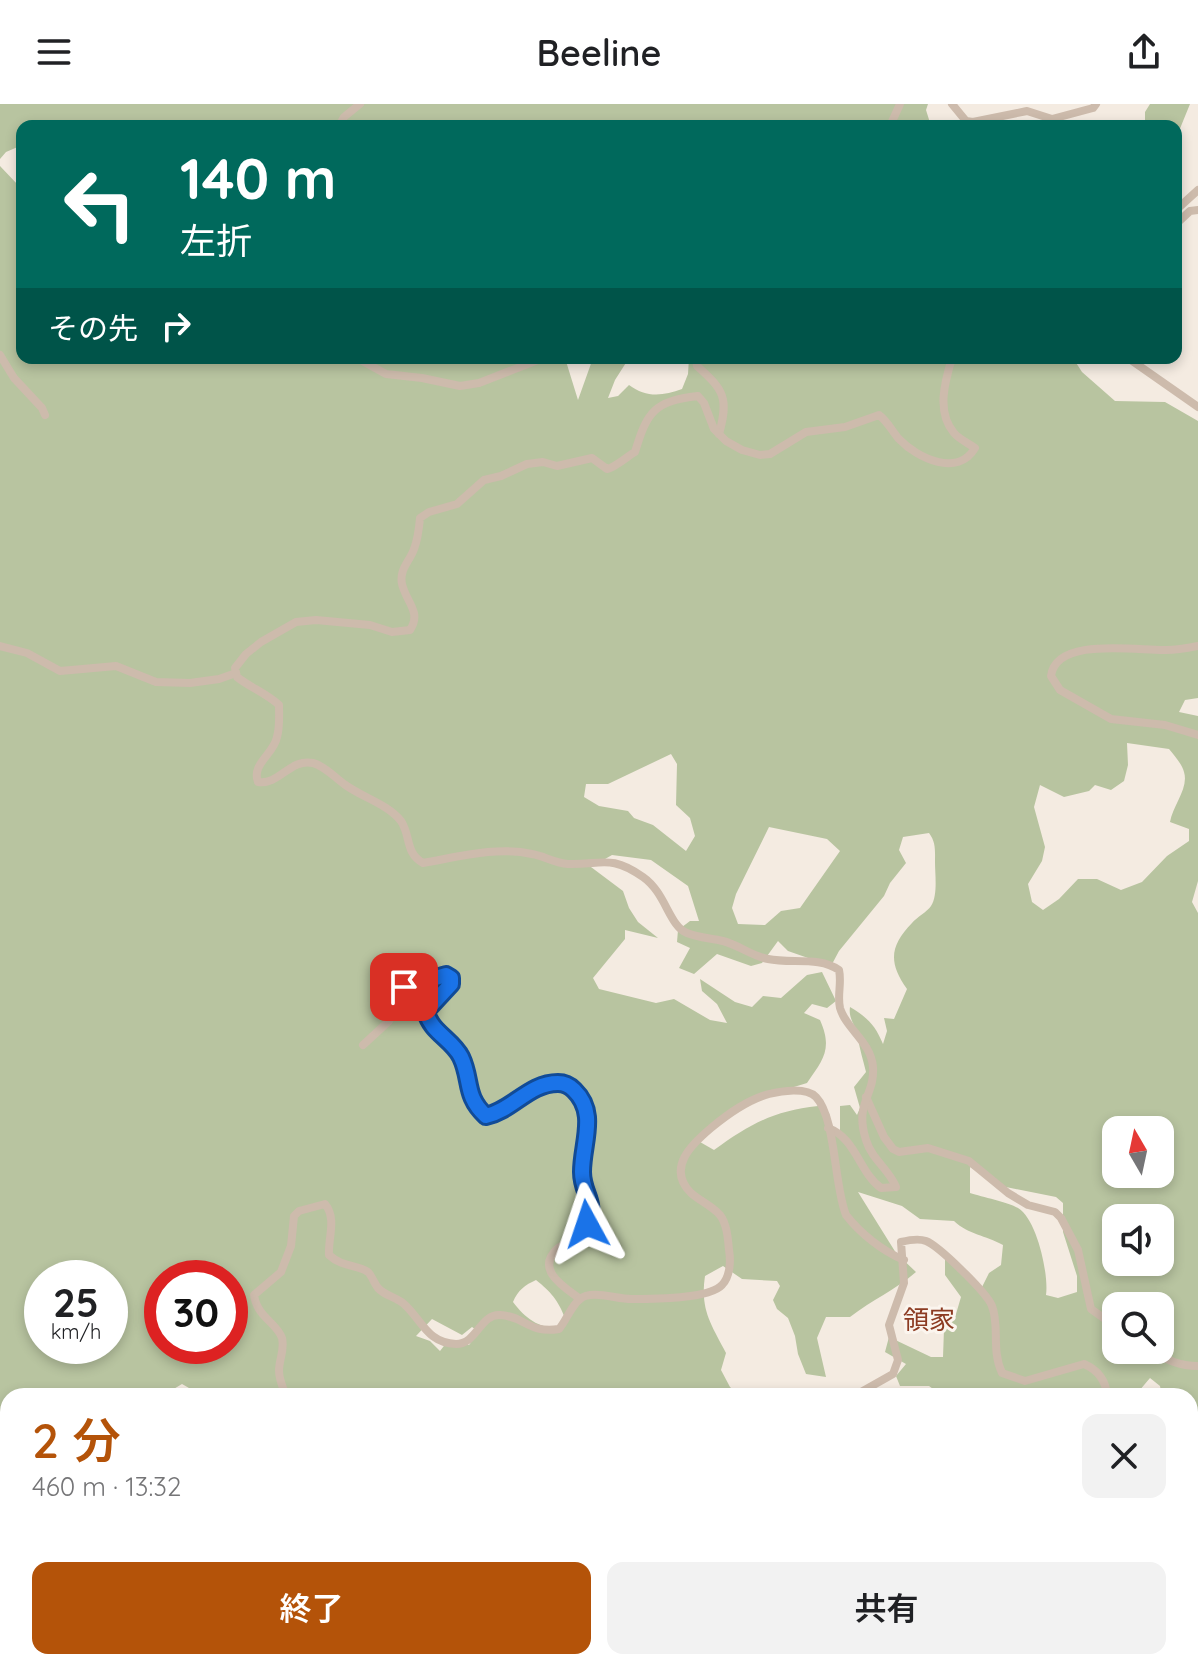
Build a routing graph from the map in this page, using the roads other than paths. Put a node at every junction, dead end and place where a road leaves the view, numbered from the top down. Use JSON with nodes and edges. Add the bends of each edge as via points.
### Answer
{"nodes":[{"id":1,"x":360,"y":104,"type":"edge"},
{"id":2,"x":952,"y":104,"type":"edge"},
{"id":3,"x":1096,"y":104,"type":"edge"},
{"id":4,"x":342,"y":120,"type":"edge"},
{"id":5,"x":965,"y":120,"type":"edge"},
{"id":6,"x":983,"y":120,"type":"edge"},
{"id":7,"x":1198,"y":190,"type":"edge"},
{"id":8,"x":1182,"y":205,"type":"edge"},
{"id":9,"x":0,"y":355,"type":"edge"},
{"id":10,"x":368,"y":364,"type":"edge"},
{"id":11,"x":528,"y":364,"type":"edge"},
{"id":12,"x":697,"y":364,"type":"edge"},
{"id":13,"x":951,"y":364,"type":"edge"},
{"id":14,"x":1137,"y":364,"type":"edge"},
{"id":15,"x":1198,"y":407,"type":"edge"},
{"id":16,"x":45,"y":415,"type":"dead end"},
{"id":17,"x":719,"y":434,"type":"junction"},
{"id":18,"x":0,"y":646,"type":"edge"},
{"id":19,"x":1198,"y":646,"type":"edge"},
{"id":20,"x":236,"y":673,"type":"junction"},
{"id":21,"x":1198,"y":735,"type":"edge"},
{"id":22,"x":363,"y":1045,"type":"dead end"},
{"id":23,"x":866,"y":1097,"type":"junction"},
{"id":24,"x":828,"y":1128,"type":"junction"},
{"id":25,"x":904,"y":1260,"type":"junction"},
{"id":26,"x":580,"y":1299,"type":"junction"},
{"id":27,"x":1102,"y":1317,"type":"edge"},
{"id":28,"x":1174,"y":1363,"type":"edge"},
{"id":29,"x":1198,"y":1366,"type":"edge"},
{"id":30,"x":284,"y":1388,"type":"edge"},
{"id":31,"x":868,"y":1388,"type":"edge"},
{"id":32,"x":1105,"y":1388,"type":"edge"}],
"edges":[{"from":1,"to":4,"type":"street"},
{"from":2,"to":5,"type":"street"},
{"from":3,"to":6,"type":"street","via":[[1052,119],[1027,111]]},
{"from":7,"to":8,"type":"street"},
{"from":9,"to":16,"type":"street"},
{"from":10,"to":11,"type":"street","via":[[386,374],[460,386]]},
{"from":12,"to":17,"type":"street","via":[[724,397]]},
{"from":13,"to":17,"type":"street","via":[[943,396],[947,419],[951,430],[975,448],[960,461],[941,465],[923,456],[899,440],[879,415],[806,432],[770,454],[742,450]]},
{"from":14,"to":15,"type":"street"},
{"from":17,"to":20,"type":"street","via":[[698,396],[676,399],[652,411],[635,452],[612,468],[592,458],[557,466],[543,462],[484,480],[457,504],[420,518],[414,552],[401,572],[415,610],[410,630],[296,622],[246,654]]},
{"from":18,"to":20,"type":"street","via":[[60,671],[116,666],[156,682],[219,679]]},
{"from":19,"to":21,"type":"street","via":[[1064,655],[1051,676],[1060,690],[1111,719]]},
{"from":20,"to":23,"type":"street","via":[[279,705],[277,740],[261,761],[258,782],[272,781],[297,763],[317,764],[396,815],[410,852],[423,863],[492,852],[531,853],[569,864],[606,860],[653,885],[684,932],[769,960],[830,964],[839,970],[841,1011],[873,1065]]},
{"from":22,"to":26,"type":"street","via":[[389,1021],[404,987],[446,975],[451,984],[426,1011],[428,1020],[460,1054],[476,1107],[486,1116],[497,1114],[529,1091],[559,1083],[578,1094],[588,1121],[582,1173],[592,1213],[579,1235],[559,1246],[549,1262],[557,1282]]},
{"from":23,"to":24,"type":"street","via":[[861,1123],[867,1144],[896,1187],[881,1188],[874,1182],[841,1135]]},
{"from":23,"to":27,"type":"street","via":[[893,1149],[928,1148],[969,1161],[1028,1205],[1055,1212],[1078,1250],[1091,1309]]},
{"from":24,"to":25,"type":"street","via":[[846,1215]]},
{"from":24,"to":26,"type":"street","via":[[815,1096],[772,1093],[724,1118],[686,1150],[684,1181],[722,1217],[726,1230],[729,1269],[713,1292],[633,1299],[591,1294]]},
{"from":25,"to":31,"type":"street","via":[[904,1283],[889,1325],[898,1360],[893,1374]]},
{"from":25,"to":32,"type":"street","via":[[901,1242],[927,1241],[988,1300],[1002,1373],[1025,1381],[1084,1364]]},
{"from":26,"to":30,"type":"street","via":[[559,1329],[536,1330],[499,1315],[466,1342],[443,1342],[403,1303],[385,1294],[369,1273],[329,1255],[332,1219],[325,1204],[299,1211],[281,1272],[254,1295],[265,1320],[282,1337],[279,1370]]},
{"from":28,"to":29,"type":"street"}]}
